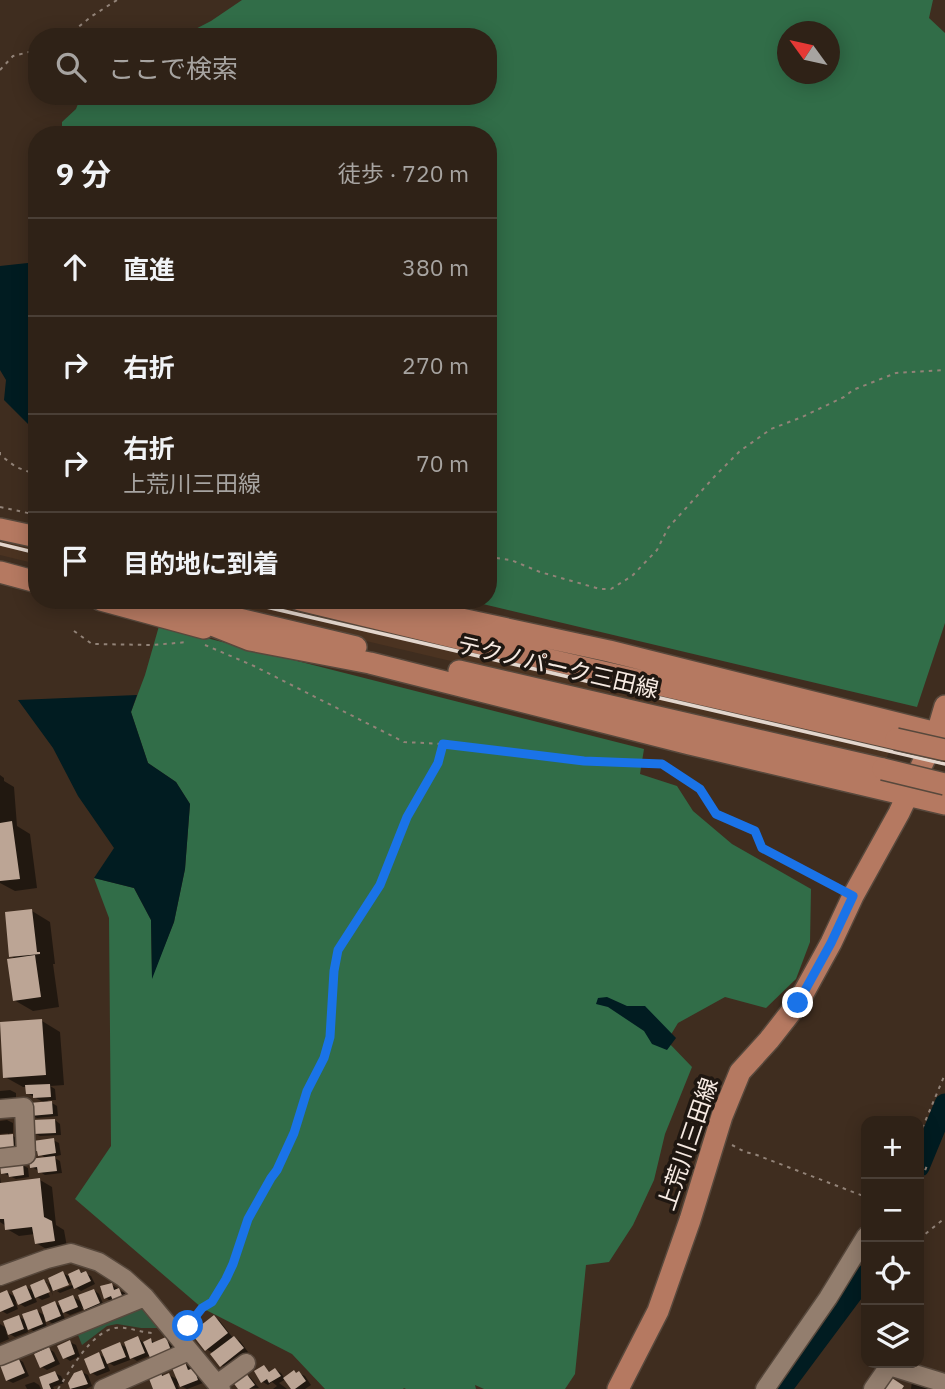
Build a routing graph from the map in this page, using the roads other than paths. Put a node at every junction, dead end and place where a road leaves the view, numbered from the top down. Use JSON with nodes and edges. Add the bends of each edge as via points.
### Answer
{"nodes":[{"id":1,"x":0,"y":515,"type":"edge"},
{"id":2,"x":28,"y":521,"type":"edge"},
{"id":3,"x":0,"y":529,"type":"edge"},
{"id":4,"x":28,"y":535,"type":"edge"},
{"id":5,"x":0,"y":559,"type":"edge"},
{"id":6,"x":28,"y":567,"type":"edge"},
{"id":7,"x":0,"y":572,"type":"edge"},
{"id":8,"x":28,"y":580,"type":"edge"},
{"id":9,"x":135,"y":609,"type":"edge"},
{"id":10,"x":180,"y":609,"type":"edge"},
{"id":11,"x":195,"y":609,"type":"edge"},
{"id":12,"x":337,"y":609,"type":"edge"},
{"id":13,"x":415,"y":609,"type":"edge"},
{"id":14,"x":250,"y":640,"type":"junction"},
{"id":15,"x":945,"y":706,"type":"edge"},
{"id":16,"x":942,"y":739,"type":"edge"},
{"id":17,"x":945,"y":784,"type":"edge"},
{"id":18,"x":908,"y":796,"type":"junction"},
{"id":19,"x":945,"y":804,"type":"edge"},
{"id":20,"x":0,"y":1109,"type":"edge"},
{"id":21,"x":0,"y":1158,"type":"edge"},
{"id":22,"x":862,"y":1242,"type":"edge"},
{"id":23,"x":0,"y":1276,"type":"edge"},
{"id":24,"x":145,"y":1297,"type":"junction"},
{"id":25,"x":189,"y":1351,"type":"junction"},
{"id":26,"x":0,"y":1356,"type":"edge"},
{"id":27,"x":246,"y":1363,"type":"dead end"},
{"id":28,"x":942,"y":1380,"type":"edge"},
{"id":29,"x":219,"y":1387,"type":"edge"},
{"id":30,"x":103,"y":1389,"type":"edge"},
{"id":31,"x":618,"y":1389,"type":"edge"},
{"id":32,"x":765,"y":1389,"type":"edge"},
{"id":33,"x":873,"y":1389,"type":"edge"}],
"edges":[{"from":1,"to":2,"type":"main road"},
{"from":3,"to":4,"type":"main road"},
{"from":5,"to":6,"type":"main road"},
{"from":7,"to":8,"type":"main road"},
{"from":9,"to":14,"type":"main road"},
{"from":10,"to":14,"type":"main road"},
{"from":11,"to":17,"type":"main road","name":"テクノパーク三田線","bridge":true},
{"from":12,"to":16,"type":"main road","name":"テクノパーク三田線","bridge":true,"via":[[897,739]]},
{"from":13,"to":16,"type":"main road","via":[[609,651]]},
{"from":14,"to":18,"type":"main road","via":[[370,663]]},
{"from":15,"to":16,"type":"main road","name":"上荒川三田線"},
{"from":16,"to":18,"type":"main road","name":"上荒川三田線"},
{"from":18,"to":19,"type":"main road"},
{"from":18,"to":31,"type":"main road","name":"上荒川三田線","via":[[798,1003],[740,1072],[658,1311]]},
{"from":20,"to":21,"type":"street","via":[[24,1107],[26,1155]]},
{"from":22,"to":32,"type":"street"},
{"from":23,"to":24,"type":"street","via":[[71,1253],[99,1262]]},
{"from":24,"to":25,"type":"street"},
{"from":24,"to":26,"type":"street"},
{"from":25,"to":29,"type":"street"},
{"from":25,"to":30,"type":"street"},
{"from":27,"to":29,"type":"street"},
{"from":28,"to":33,"type":"street","via":[[890,1366]]}]}
